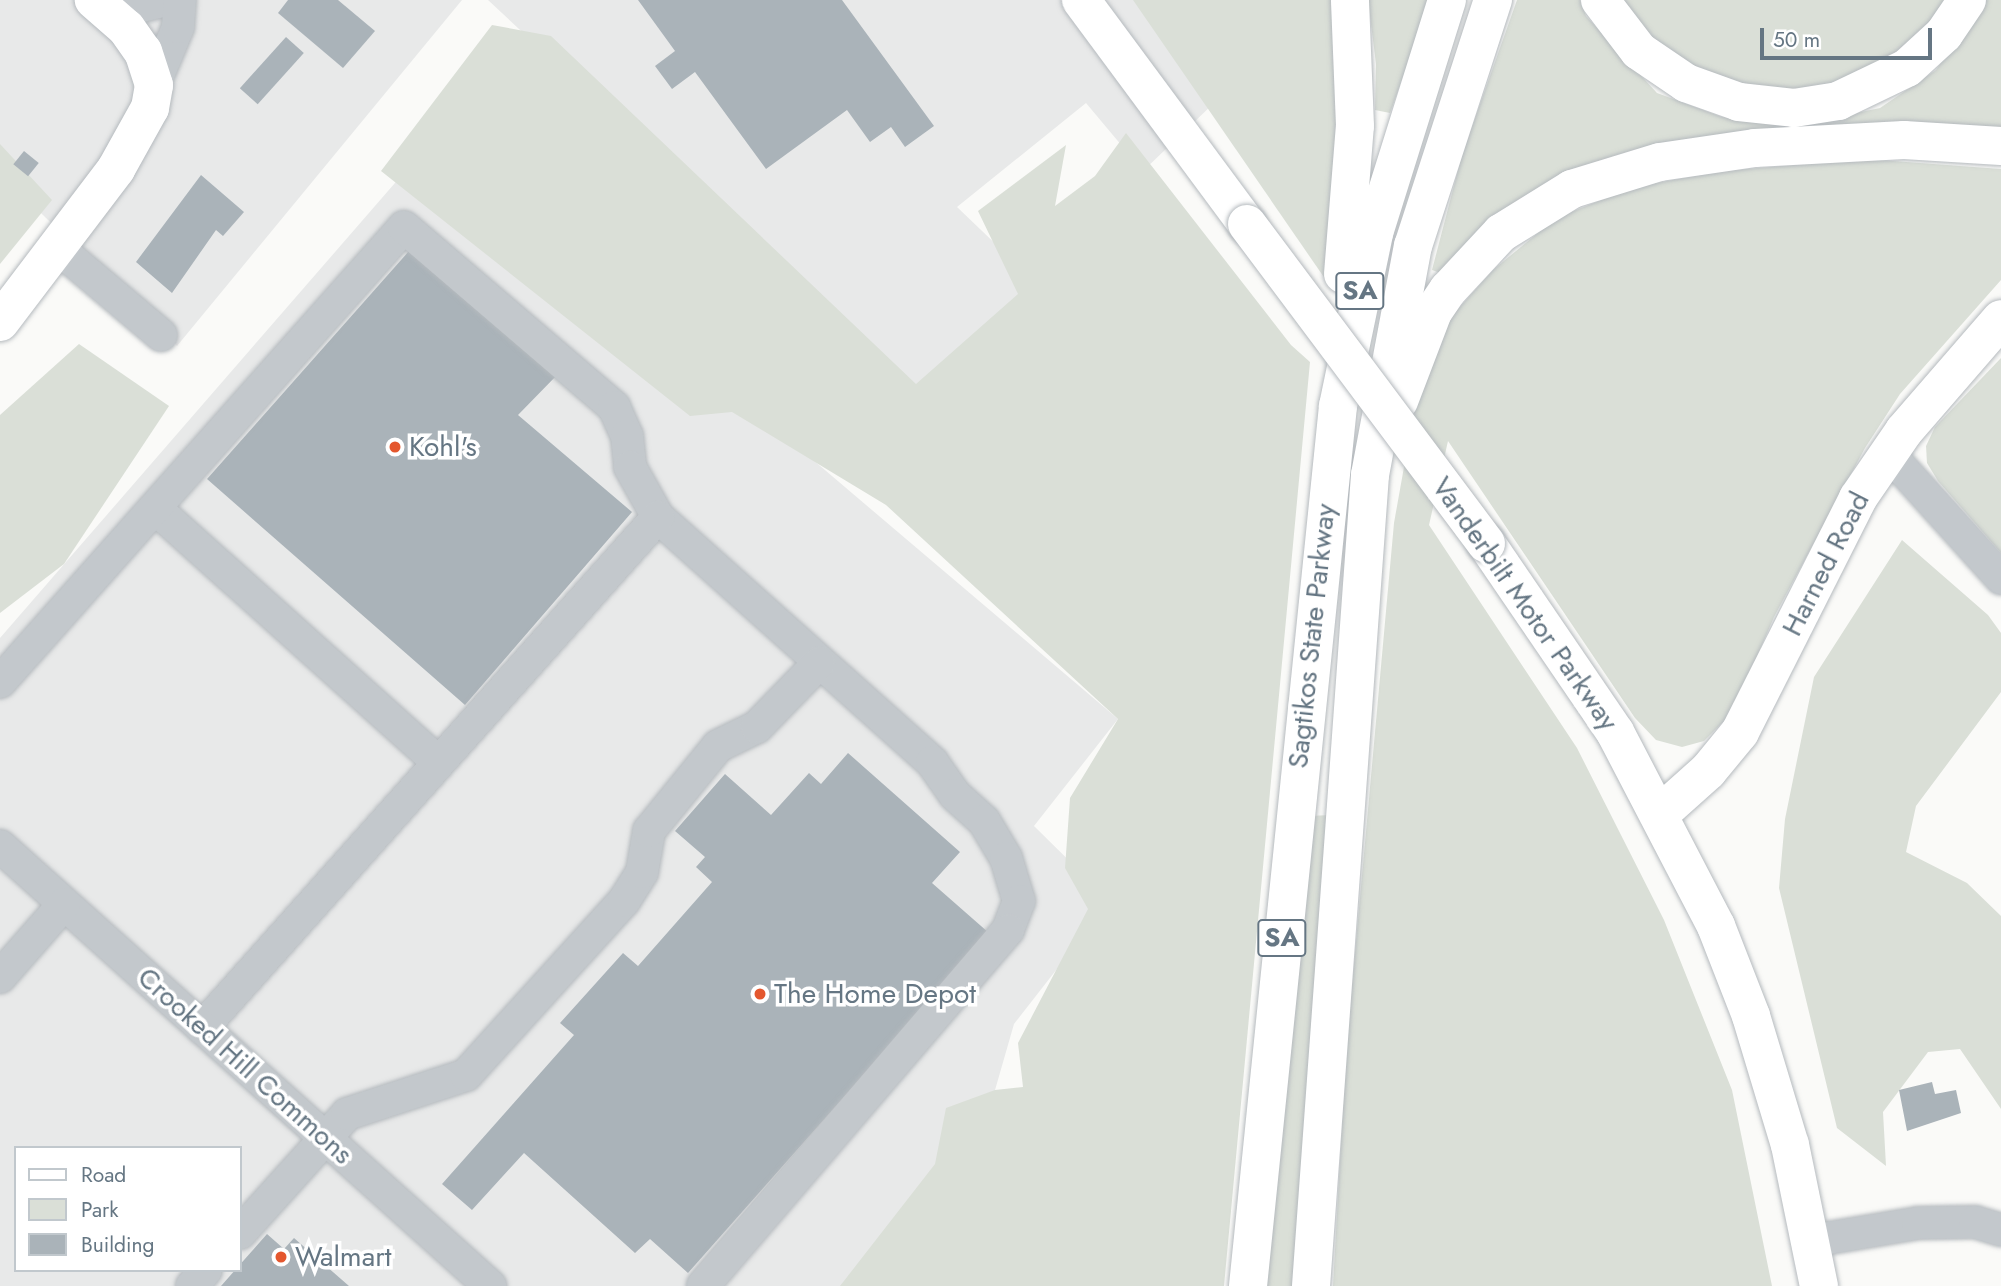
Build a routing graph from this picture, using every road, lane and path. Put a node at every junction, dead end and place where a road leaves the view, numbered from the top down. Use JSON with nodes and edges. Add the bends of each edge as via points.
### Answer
{"nodes":[{"id":1,"x":166,"y":0,"type":"edge"},
{"id":2,"x":180,"y":0,"type":"edge"},
{"id":3,"x":1081,"y":0,"type":"edge"},
{"id":4,"x":1350,"y":0,"type":"edge"},
{"id":5,"x":1447,"y":0,"type":"edge"},
{"id":6,"x":1493,"y":0,"type":"edge"},
{"id":7,"x":1600,"y":0,"type":"edge"},
{"id":8,"x":1967,"y":0,"type":"edge"},
{"id":9,"x":102,"y":7,"type":"edge"},
{"id":10,"x":154,"y":85,"type":"junction"},
{"id":11,"x":2001,"y":146,"type":"edge"},
{"id":12,"x":58,"y":248,"type":"junction"},
{"id":13,"x":2001,"y":318,"type":"edge"},
{"id":14,"x":0,"y":322,"type":"edge"},
{"id":15,"x":161,"y":335,"type":"dead end"},
{"id":16,"x":1888,"y":453,"type":"junction"},
{"id":17,"x":1370,"y":475,"type":"junction"},
{"id":18,"x":155,"y":508,"type":"junction"},
{"id":19,"x":658,"y":517,"type":"junction"},
{"id":20,"x":2001,"y":578,"type":"edge"},
{"id":21,"x":1315,"y":591,"type":"junction"},
{"id":22,"x":819,"y":663,"type":"junction"},
{"id":23,"x":0,"y":682,"type":"edge"},
{"id":24,"x":437,"y":761,"type":"junction"},
{"id":25,"x":1661,"y":813,"type":"junction"},
{"id":26,"x":0,"y":846,"type":"edge"},
{"id":27,"x":65,"y":904,"type":"junction"},
{"id":28,"x":0,"y":976,"type":"edge"},
{"id":29,"x":202,"y":1028,"type":"junction"},
{"id":30,"x":323,"y":1136,"type":"junction"},
{"id":31,"x":2001,"y":1230,"type":"edge"},
{"id":32,"x":242,"y":1231,"type":"edge"},
{"id":33,"x":1811,"y":1241,"type":"junction"},
{"id":34,"x":204,"y":1272,"type":"edge"},
{"id":35,"x":192,"y":1286,"type":"edge"},
{"id":36,"x":490,"y":1286,"type":"edge"},
{"id":37,"x":703,"y":1286,"type":"edge"},
{"id":38,"x":1248,"y":1286,"type":"edge"},
{"id":39,"x":1311,"y":1286,"type":"edge"},
{"id":40,"x":1819,"y":1286,"type":"edge"}],
"edges":[{"from":1,"to":9,"type":"street"},
{"from":2,"to":10,"type":"street","via":[[178,27]]},
{"from":3,"to":25,"type":"main road","name":"Vanderbilt Motor Parkway","bridge":true,"via":[[1486,543],[1573,667]]},
{"from":4,"to":21,"type":"main road","via":[[1352,180],[1346,256],[1311,466]]},
{"from":5,"to":21,"type":"main road","name":"Sagtikos State Parkway","number":"SA","via":[[1394,159],[1355,313],[1338,406]]},
{"from":6,"to":17,"type":"main road","name":"Sagtikos State Parkway","number":"SA","via":[[1413,246]]},
{"from":7,"to":8,"type":"main road","via":[[1639,51],[1686,83],[1739,102],[1794,108],[1838,101],[1907,68],[1944,34]]},
{"from":9,"to":10,"type":"main road","via":[[136,41]]},
{"from":10,"to":12,"type":"main road","via":[[138,136]]},
{"from":11,"to":17,"type":"main road","via":[[1903,140],[1755,148],[1626,170],[1545,203],[1482,250],[1433,312]]},
{"from":12,"to":14,"type":"main road"},
{"from":12,"to":15,"type":"street"},
{"from":13,"to":16,"type":"main road","name":"Harned Road"},
{"from":16,"to":20,"type":"street"},
{"from":16,"to":25,"type":"main road","name":"Harned Road","via":[[1838,533],[1748,719],[1708,771]]},
{"from":17,"to":39,"type":"main road","name":"Sagtikos State Parkway","number":"SA"},
{"from":18,"to":19,"type":"street","via":[[404,227],[614,407],[627,436],[630,467]]},
{"from":18,"to":23,"type":"street"},
{"from":18,"to":24,"type":"street"},
{"from":19,"to":22,"type":"street"},
{"from":19,"to":24,"type":"street"},
{"from":21,"to":38,"type":"main road","name":"Sagtikos State Parkway","number":"SA"},
{"from":22,"to":30,"type":"street","via":[[757,727],[718,746],[649,831],[642,872],[624,901],[466,1075],[347,1114]]},
{"from":22,"to":37,"type":"street","via":[[932,762],[956,795],[984,821],[1006,859],[1019,901],[1008,930]]},
{"from":24,"to":29,"type":"street"},
{"from":25,"to":33,"type":"main road","name":"Vanderbilt Motor Parkway","via":[[1716,926],[1751,1016]]},
{"from":26,"to":27,"type":"street","name":"Crooked Hill Commons"},
{"from":27,"to":28,"type":"street"},
{"from":27,"to":29,"type":"street","name":"Crooked Hill Commons"},
{"from":29,"to":30,"type":"street","name":"Crooked Hill Commons"},
{"from":30,"to":32,"type":"street"},
{"from":30,"to":36,"type":"street","name":"Crooked Hill Commons"},
{"from":31,"to":33,"type":"street","via":[[1975,1222],[1919,1223]]},
{"from":33,"to":40,"type":"main road","name":"Vanderbilt Motor Parkway"},
{"from":34,"to":35,"type":"street"}]}
